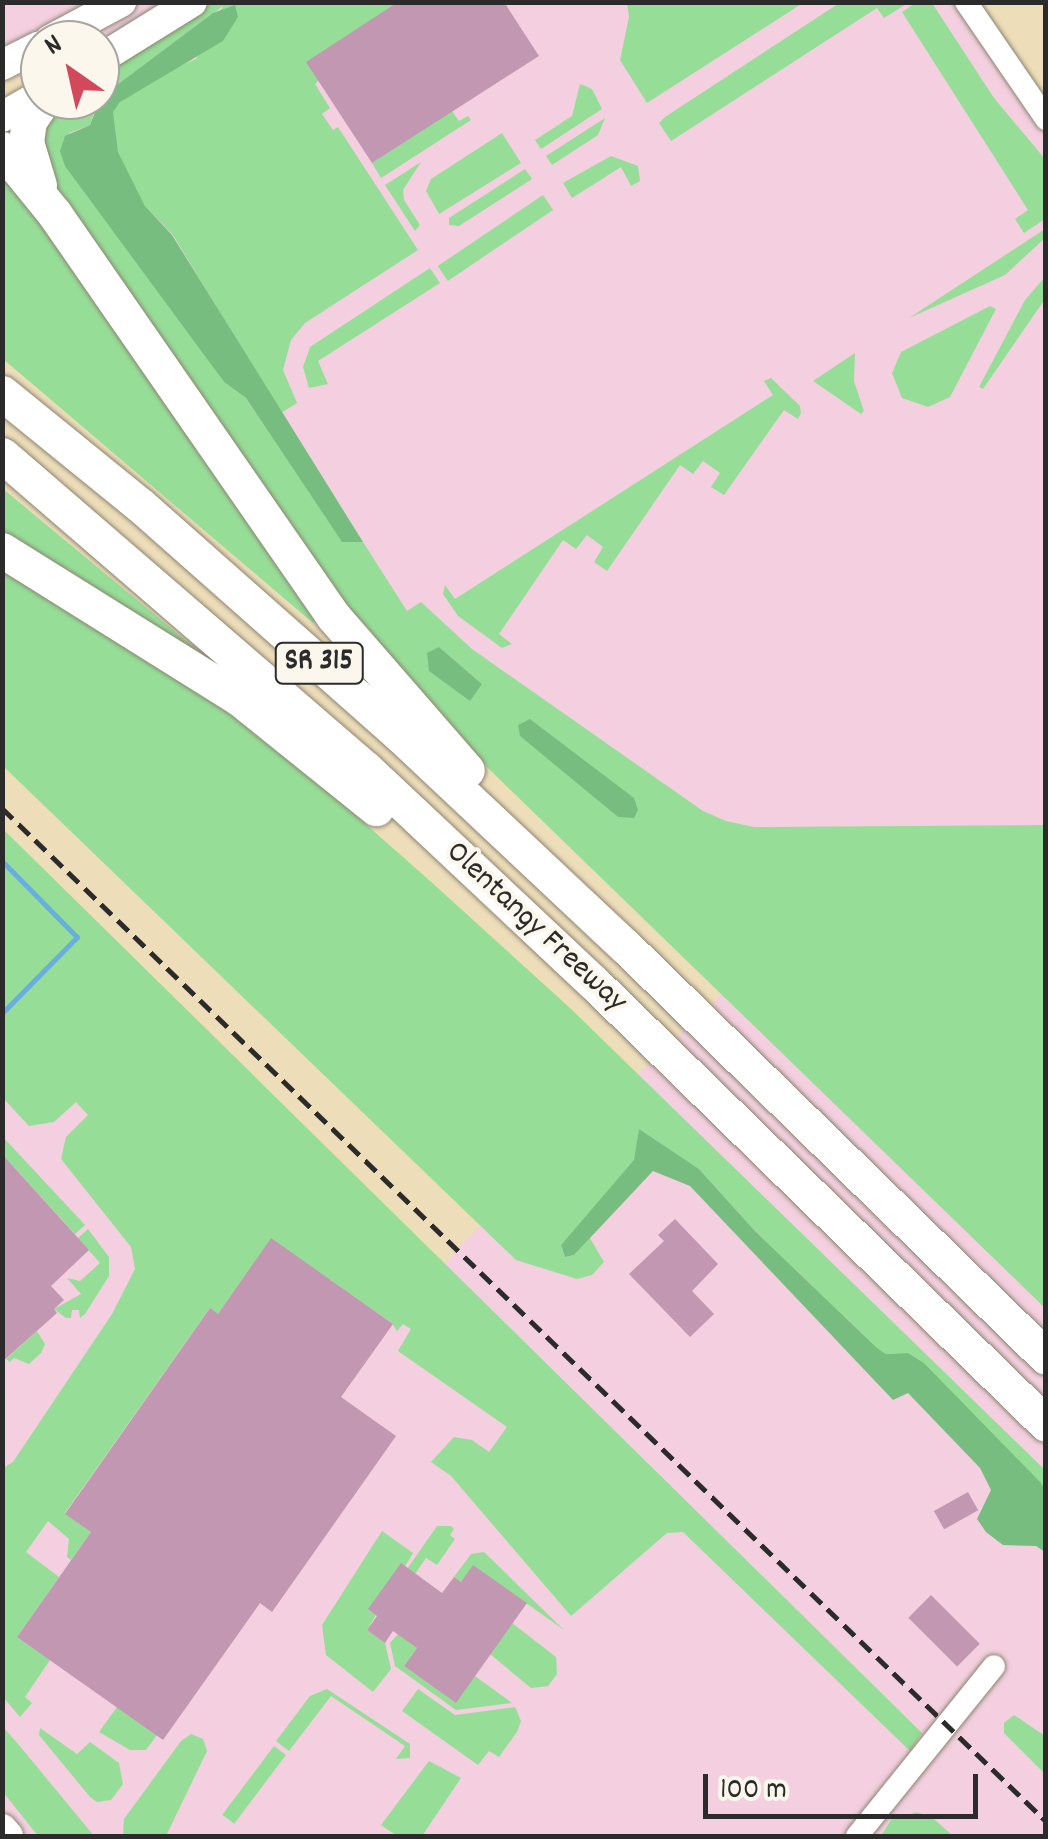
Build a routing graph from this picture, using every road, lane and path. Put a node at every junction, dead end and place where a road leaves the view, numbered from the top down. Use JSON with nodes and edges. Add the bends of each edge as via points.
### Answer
{"nodes":[{"id":1,"x":121,"y":2,"type":"edge"},
{"id":2,"x":192,"y":2,"type":"edge"},
{"id":3,"x":966,"y":2,"type":"edge"},
{"id":4,"x":87,"y":20,"type":"edge"},
{"id":5,"x":120,"y":47,"type":"edge"},
{"id":6,"x":1046,"y":118,"type":"edge"},
{"id":7,"x":29,"y":120,"type":"edge"},
{"id":8,"x":2,"y":149,"type":"edge"},
{"id":9,"x":54,"y":213,"type":"junction"},
{"id":10,"x":2,"y":393,"type":"edge"},
{"id":11,"x":2,"y":455,"type":"edge"},
{"id":12,"x":2,"y":550,"type":"edge"},
{"id":13,"x":625,"y":946,"type":"junction"},
{"id":14,"x":592,"y":981,"type":"junction"},
{"id":15,"x":1046,"y":1357,"type":"edge"},
{"id":16,"x":1046,"y":1424,"type":"edge"},
{"id":17,"x":994,"y":1666,"type":"dead end"},
{"id":18,"x":2,"y":1829,"type":"edge"},
{"id":19,"x":8,"y":1836,"type":"edge"},
{"id":20,"x":857,"y":1836,"type":"edge"}],
"edges":[{"from":1,"to":4,"type":"main road"},
{"from":2,"to":5,"type":"main road"},
{"from":3,"to":6,"type":"street"},
{"from":7,"to":9,"type":"highway","via":[[26,142],[35,178]]},
{"from":8,"to":9,"type":"highway"},
{"from":9,"to":13,"type":"highway","via":[[333,616]]},
{"from":10,"to":13,"type":"highway","name":"Olentangy Freeway","number":"SR 315","via":[[384,721]]},
{"from":11,"to":14,"type":"highway","name":"Olentangy Freeway","number":"SR 315","via":[[366,769]]},
{"from":12,"to":14,"type":"highway","via":[[239,698]]},
{"from":13,"to":15,"type":"highway","name":"Olentangy Freeway","number":"SR 315"},
{"from":14,"to":16,"type":"highway","name":"Olentangy Freeway","number":"SR 315"},
{"from":17,"to":20,"type":"street"},
{"from":18,"to":19,"type":"main road"}]}
